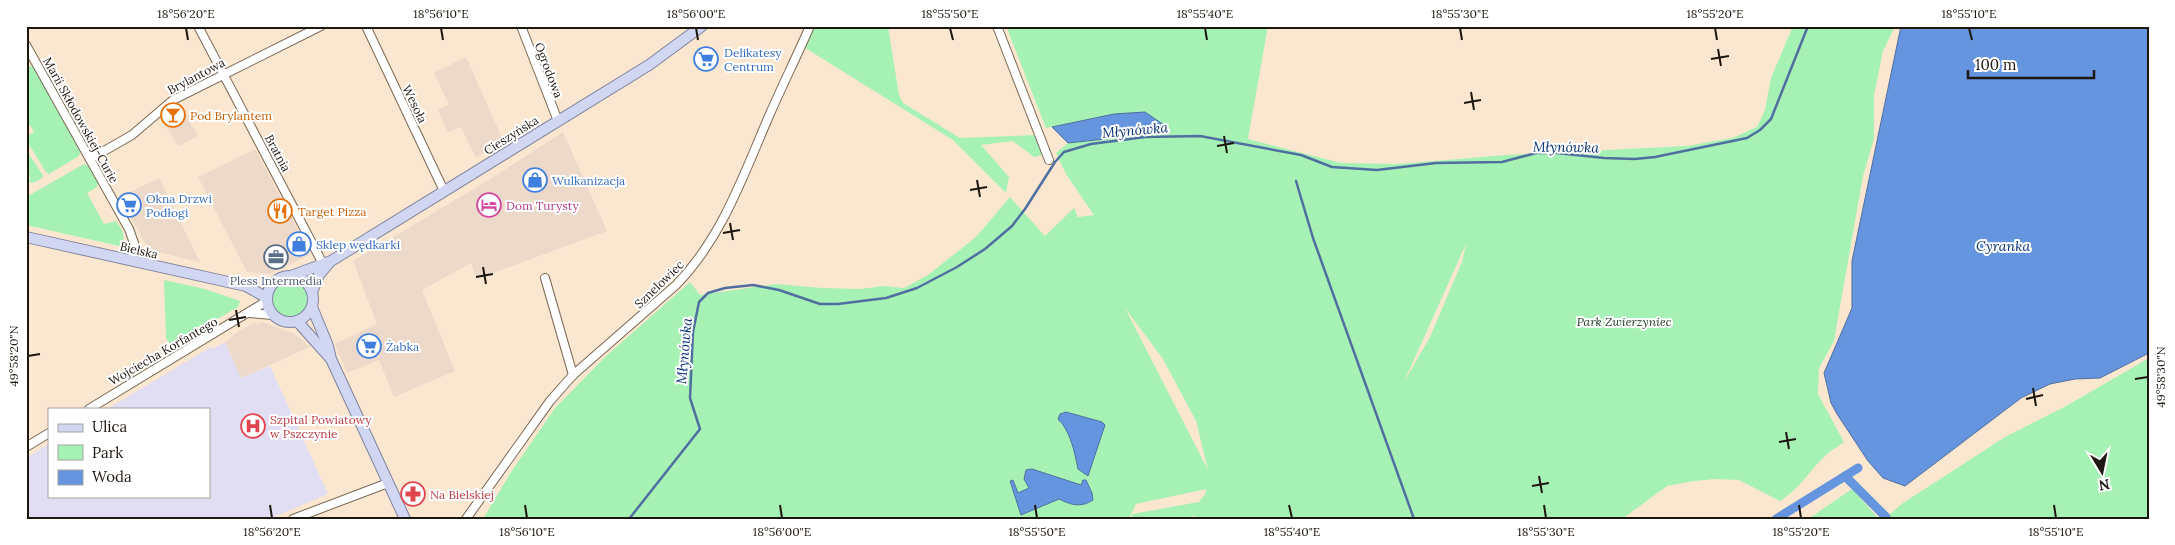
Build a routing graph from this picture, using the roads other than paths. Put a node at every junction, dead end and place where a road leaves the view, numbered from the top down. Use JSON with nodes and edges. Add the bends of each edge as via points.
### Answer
{"nodes":[{"id":1,"x":198,"y":26,"type":"edge"},
{"id":2,"x":321,"y":26,"type":"edge"},
{"id":3,"x":366,"y":26,"type":"edge"},
{"id":4,"x":520,"y":26,"type":"edge"},
{"id":5,"x":810,"y":26,"type":"edge"},
{"id":6,"x":997,"y":26,"type":"edge"},
{"id":7,"x":700,"y":27,"type":"edge"},
{"id":8,"x":26,"y":45,"type":"edge"},
{"id":9,"x":223,"y":74,"type":"junction"},
{"id":10,"x":558,"y":121,"type":"junction"},
{"id":11,"x":90,"y":159,"type":"junction"},
{"id":12,"x":1049,"y":160,"type":"dead end"},
{"id":13,"x":444,"y":191,"type":"junction"},
{"id":14,"x":26,"y":238,"type":"edge"},
{"id":15,"x":132,"y":261,"type":"junction"},
{"id":16,"x":327,"y":263,"type":"junction"},
{"id":17,"x":291,"y":276,"type":"junction"},
{"id":18,"x":544,"y":278,"type":"dead end"},
{"id":19,"x":275,"y":282,"type":"junction"},
{"id":20,"x":246,"y":286,"type":"junction"},
{"id":21,"x":312,"y":292,"type":"junction"},
{"id":22,"x":267,"y":300,"type":"junction"},
{"id":23,"x":312,"y":307,"type":"junction"},
{"id":24,"x":249,"y":313,"type":"junction"},
{"id":25,"x":273,"y":315,"type":"junction"},
{"id":26,"x":297,"y":321,"type":"junction"},
{"id":27,"x":331,"y":359,"type":"junction"},
{"id":28,"x":573,"y":375,"type":"junction"},
{"id":29,"x":91,"y":408,"type":"edge"},
{"id":30,"x":48,"y":434,"type":"edge"},
{"id":31,"x":26,"y":447,"type":"edge"},
{"id":32,"x":388,"y":482,"type":"junction"},
{"id":33,"x":293,"y":519,"type":"edge"},
{"id":34,"x":405,"y":519,"type":"edge"},
{"id":35,"x":466,"y":519,"type":"edge"}],
"edges":[{"from":1,"to":9,"type":"street","name":"Bratnia"},
{"from":2,"to":9,"type":"street","name":"Brylantowa"},
{"from":3,"to":13,"type":"street","name":"Wesoła"},
{"from":4,"to":10,"type":"street","name":"Ogrodowa"},
{"from":5,"to":28,"type":"street","name":"Sznelowiec","via":[[737,193],[706,249],[676,285]]},
{"from":6,"to":12,"type":"street"},
{"from":7,"to":10,"type":"main road","name":"Cieszyńska","via":[[649,65]]},
{"from":8,"to":11,"type":"street","name":"Marii Skłodowskiej-Curie"},
{"from":9,"to":11,"type":"street","name":"Brylantowa","via":[[173,100],[132,135]]},
{"from":9,"to":16,"type":"street","name":"Bratnia"},
{"from":10,"to":13,"type":"main road","name":"Cieszyńska"},
{"from":11,"to":15,"type":"street","name":"Marii Skłodowskiej-Curie","via":[[129,229],[134,243]]},
{"from":13,"to":16,"type":"main road","name":"Cieszyńska"},
{"from":14,"to":15,"type":"main road","name":"Bielska"},
{"from":15,"to":20,"type":"main road","name":"Bielska"},
{"from":16,"to":17,"type":"main road","name":"Cieszyńska"},
{"from":16,"to":21,"type":"main road","name":"Cieszyńska"},
{"from":17,"to":19,"type":"main road"},
{"from":17,"to":21,"type":"main road","via":[[304,281]]},
{"from":18,"to":28,"type":"street"},
{"from":19,"to":20,"type":"main road","name":"Bielska"},
{"from":19,"to":22,"type":"main road"},
{"from":20,"to":22,"type":"main road","name":"Bielska"},
{"from":21,"to":23,"type":"main road"},
{"from":22,"to":24,"type":"street","name":"Wojciecha Korfantego"},
{"from":22,"to":25,"type":"main road"},
{"from":23,"to":26,"type":"main road"},
{"from":23,"to":27,"type":"main road"},
{"from":24,"to":25,"type":"street"},
{"from":24,"to":29,"type":"street","name":"Wojciecha Korfantego"},
{"from":25,"to":26,"type":"main road","via":[[284,322]]},
{"from":26,"to":27,"type":"main road"},
{"from":27,"to":32,"type":"main road"},
{"from":28,"to":35,"type":"street","name":"Sznelowiec","via":[[550,401]]},
{"from":30,"to":31,"type":"street"},
{"from":32,"to":33,"type":"street"},
{"from":32,"to":34,"type":"main road"}]}
